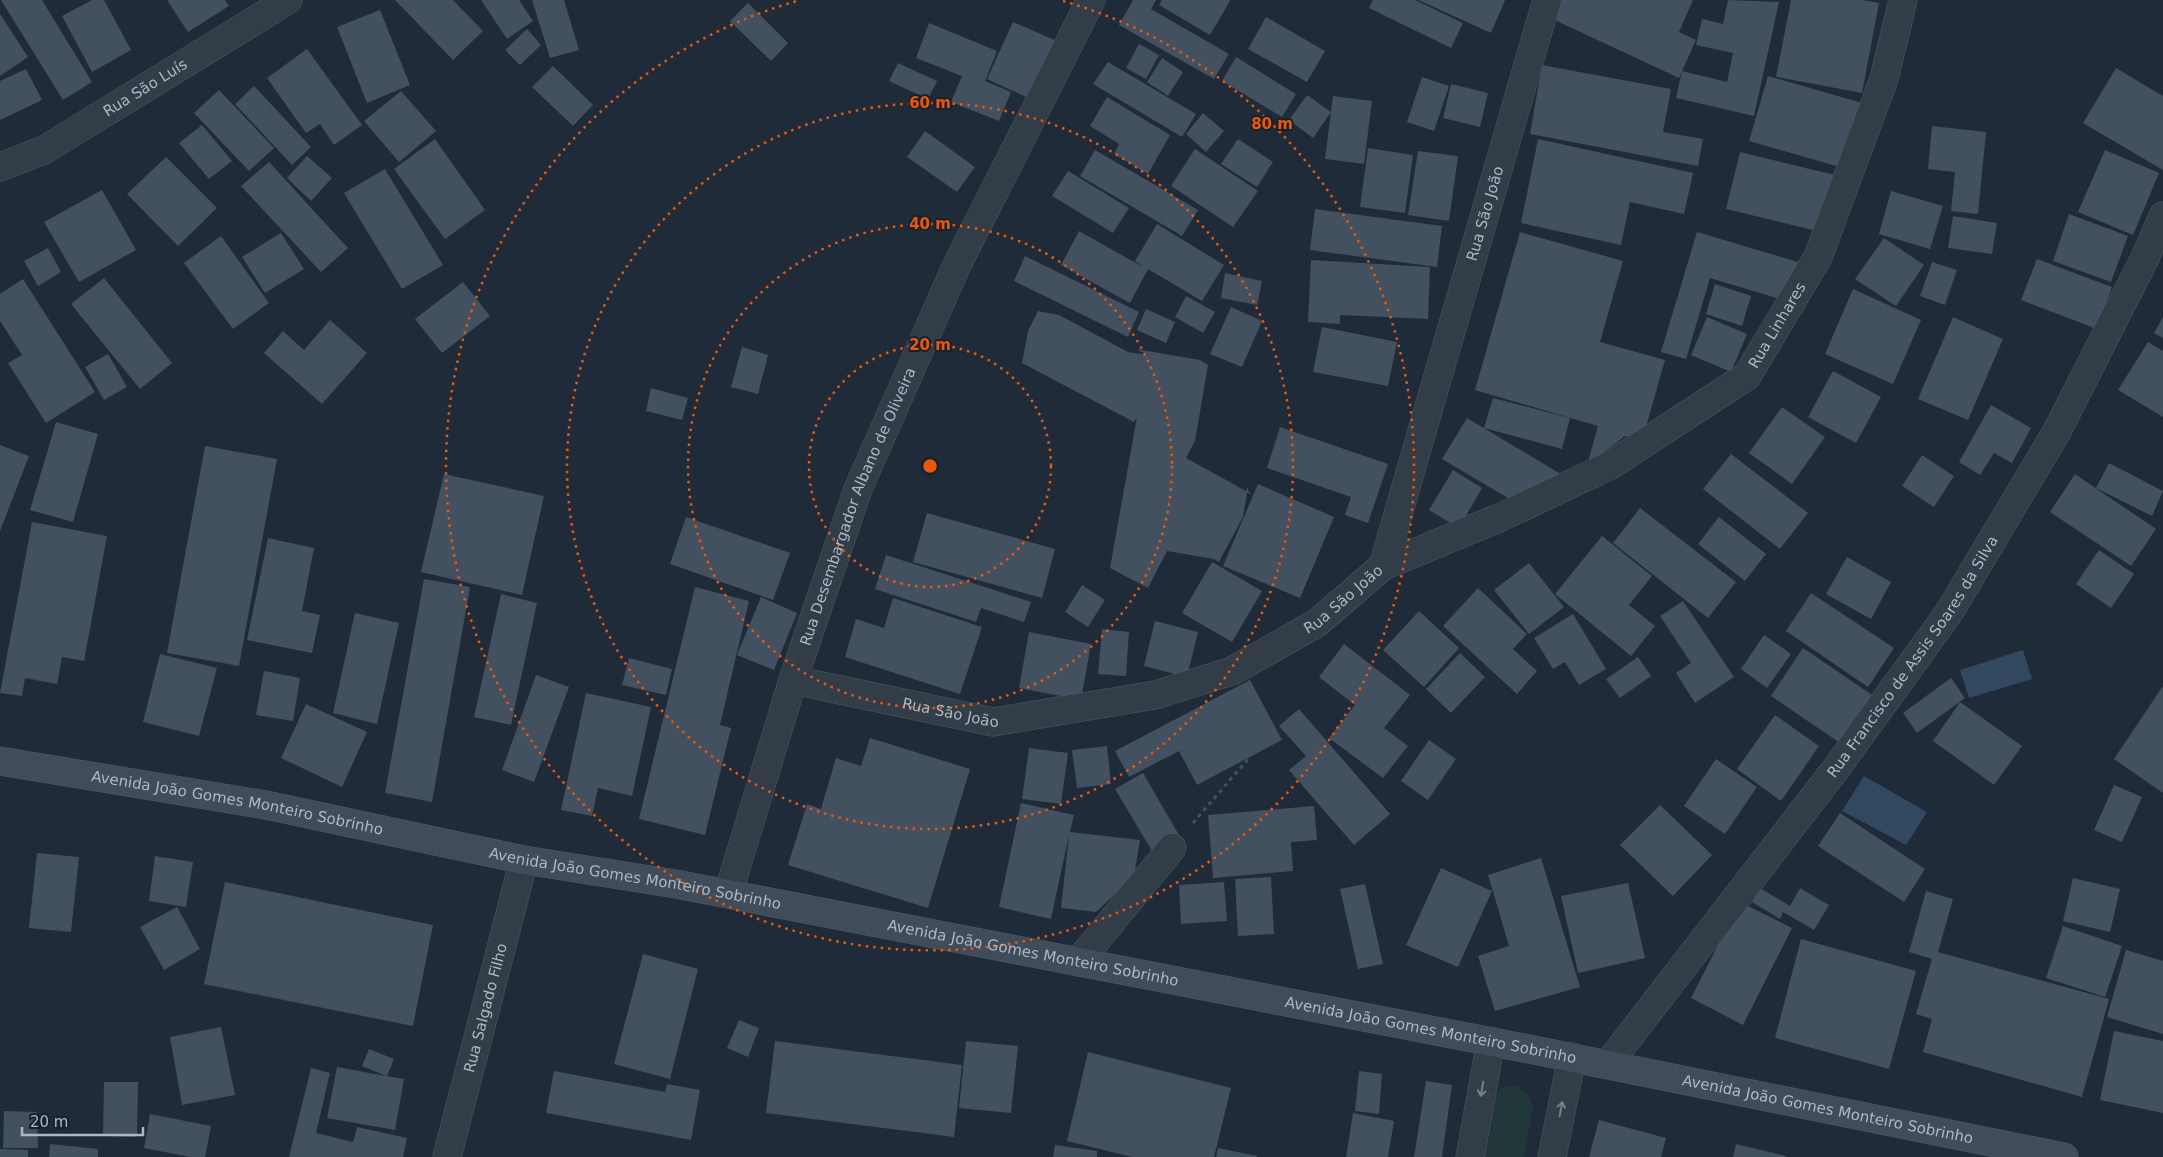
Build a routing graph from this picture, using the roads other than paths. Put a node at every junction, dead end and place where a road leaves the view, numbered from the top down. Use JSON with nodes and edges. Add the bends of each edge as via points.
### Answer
{"nodes":[{"id":1,"x":288,"y":0,"type":"edge"},
{"id":2,"x":1091,"y":0,"type":"edge"},
{"id":3,"x":1547,"y":0,"type":"edge"},
{"id":4,"x":1904,"y":0,"type":"edge"},
{"id":5,"x":0,"y":166,"type":"edge"},
{"id":6,"x":2163,"y":216,"type":"edge"},
{"id":7,"x":1384,"y":566,"type":"junction"},
{"id":8,"x":793,"y":680,"type":"junction"},
{"id":9,"x":0,"y":761,"type":"edge"},
{"id":10,"x":1172,"y":848,"type":"road end"},
{"id":11,"x":524,"y":860,"type":"junction"},
{"id":12,"x":728,"y":894,"type":"junction"},
{"id":13,"x":1078,"y":962,"type":"junction"},
{"id":14,"x":1491,"y":1041,"type":"junction"},
{"id":15,"x":1572,"y":1057,"type":"junction"},
{"id":16,"x":1608,"y":1064,"type":"junction"},
{"id":17,"x":447,"y":1157,"type":"edge"},
{"id":18,"x":1470,"y":1157,"type":"edge"},
{"id":19,"x":1552,"y":1157,"type":"edge"},
{"id":20,"x":2064,"y":1157,"type":"edge"}],
"edges":[{"from":1,"to":5,"type":"street","name":"Rua São Luís","via":[[44,150]]},
{"from":2,"to":8,"type":"street","name":"Rua Desembargador Albano de Oliveira","via":[[956,267],[858,489]]},
{"from":3,"to":7,"type":"street","name":"Rua São João"},
{"from":4,"to":7,"type":"street","name":"Rua Linhares","via":[[1884,79],[1818,257],[1748,376],[1609,466],[1501,517]]},
{"from":6,"to":16,"type":"street","name":"Rua Francisco de Assis Soares da Silva","via":[[2056,433],[1950,611],[1835,770]]},
{"from":7,"to":8,"type":"street","name":"Rua São João","via":[[1317,623],[1232,670],[1155,695],[993,722]]},
{"from":8,"to":12,"type":"street","name":"Rua Desembargador Albano de Oliveira"},
{"from":9,"to":11,"type":"main road","name":"Avenida João Gomes Monteiro Sobrinho","via":[[266,804]]},
{"from":10,"to":13,"type":"street"},
{"from":11,"to":12,"type":"main road","name":"Avenida João Gomes Monteiro Sobrinho"},
{"from":11,"to":17,"type":"street","name":"Rua Salgado Filho"},
{"from":12,"to":13,"type":"main road","name":"Avenida João Gomes Monteiro Sobrinho"},
{"from":13,"to":14,"type":"main road","name":"Avenida João Gomes Monteiro Sobrinho"},
{"from":14,"to":15,"type":"main road","name":"Avenida João Gomes Monteiro Sobrinho"},
{"from":14,"to":18,"type":"street","one_way":true},
{"from":15,"to":16,"type":"main road","name":"Avenida João Gomes Monteiro Sobrinho"},
{"from":19,"to":15,"type":"street","one_way":true},
{"from":16,"to":20,"type":"main road","name":"Avenida João Gomes Monteiro Sobrinho"}]}
